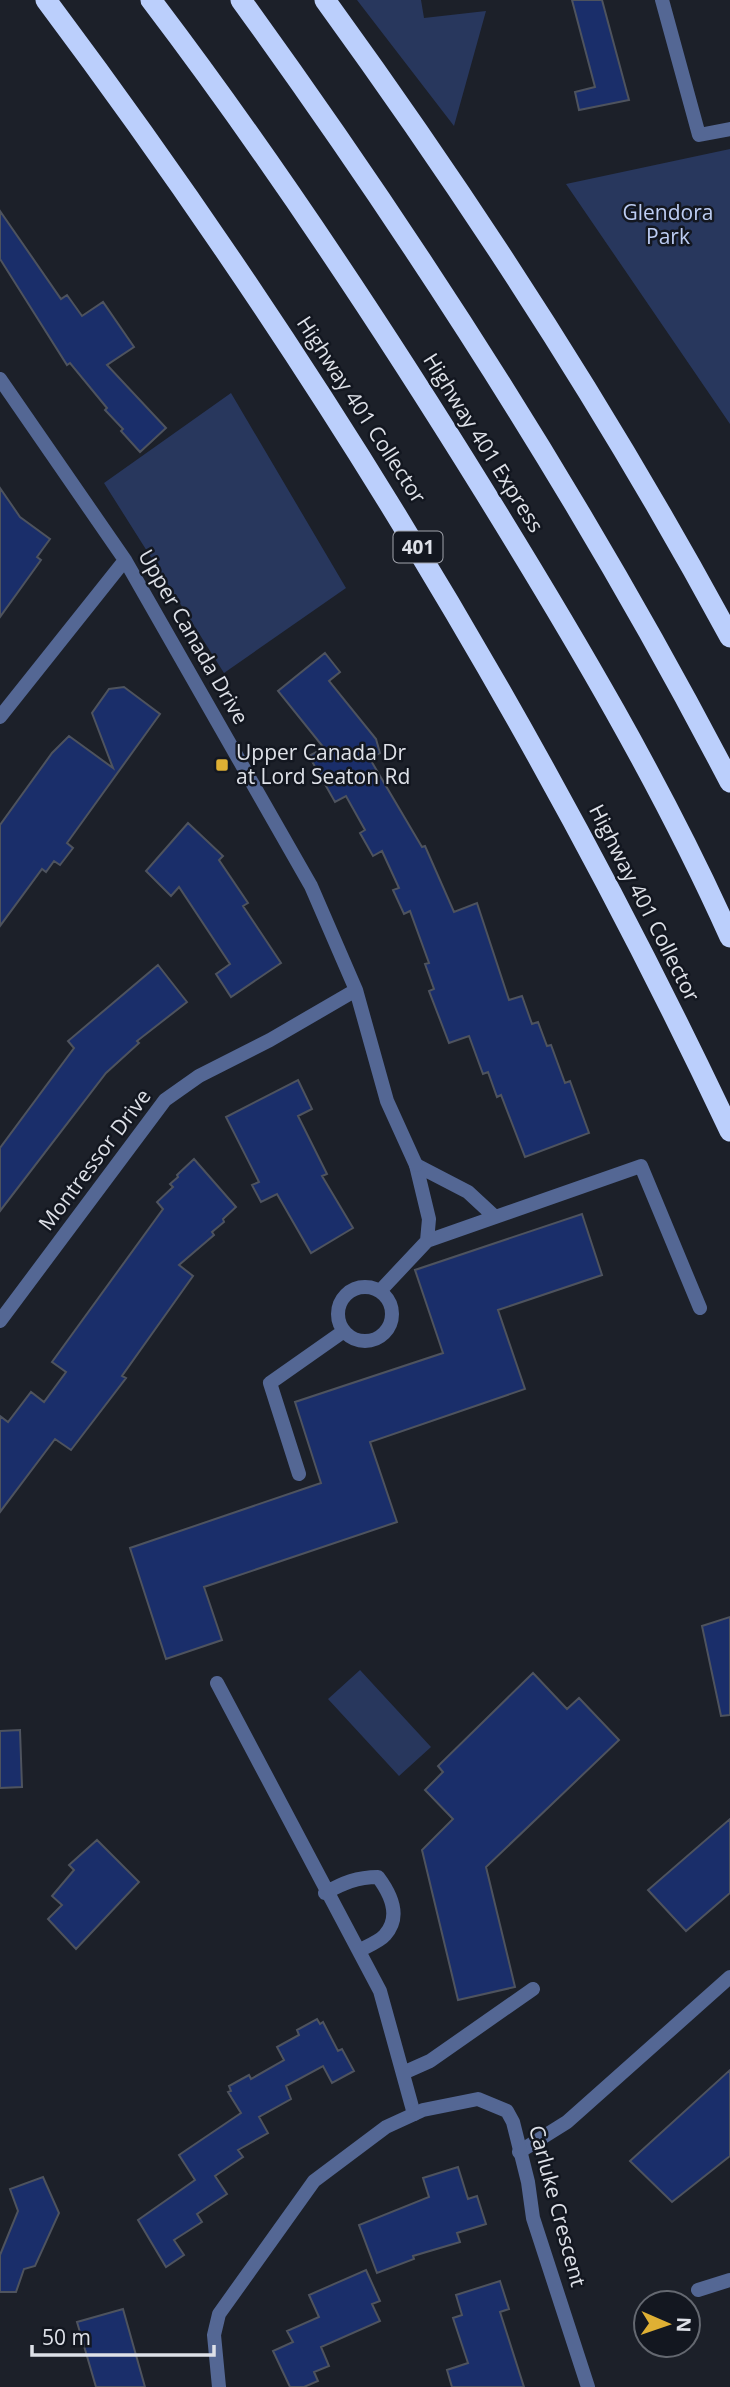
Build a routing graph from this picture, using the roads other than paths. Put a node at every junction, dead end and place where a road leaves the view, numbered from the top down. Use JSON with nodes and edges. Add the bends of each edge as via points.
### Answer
{"nodes":[{"id":1,"x":46,"y":0,"type":"edge"},
{"id":2,"x":151,"y":0,"type":"edge"},
{"id":3,"x":241,"y":0,"type":"edge"},
{"id":4,"x":325,"y":0,"type":"edge"},
{"id":5,"x":662,"y":0,"type":"edge"},
{"id":6,"x":730,"y":129,"type":"edge"},
{"id":7,"x":0,"y":379,"type":"edge"},
{"id":8,"x":125,"y":560,"type":"junction"},
{"id":9,"x":730,"y":637,"type":"edge"},
{"id":10,"x":0,"y":717,"type":"edge"},
{"id":11,"x":730,"y":782,"type":"edge"},
{"id":12,"x":730,"y":937,"type":"edge"},
{"id":13,"x":356,"y":990,"type":"junction"},
{"id":14,"x":730,"y":1131,"type":"edge"},
{"id":15,"x":416,"y":1165,"type":"junction"},
{"id":16,"x":495,"y":1217,"type":"junction"},
{"id":17,"x":427,"y":1241,"type":"junction"},
{"id":18,"x":380,"y":1291,"type":"junction"},
{"id":19,"x":700,"y":1308,"type":"dead end"},
{"id":20,"x":0,"y":1321,"type":"edge"},
{"id":21,"x":344,"y":1331,"type":"junction"},
{"id":22,"x":299,"y":1474,"type":"dead end"},
{"id":23,"x":217,"y":1683,"type":"dead end"},
{"id":24,"x":325,"y":1893,"type":"junction"},
{"id":25,"x":360,"y":1950,"type":"junction"},
{"id":26,"x":730,"y":1977,"type":"edge"},
{"id":27,"x":533,"y":1989,"type":"dead end"},
{"id":28,"x":402,"y":2073,"type":"junction"},
{"id":29,"x":414,"y":2114,"type":"junction"},
{"id":30,"x":519,"y":2152,"type":"junction"},
{"id":31,"x":730,"y":2280,"type":"edge"},
{"id":32,"x":701,"y":2289,"type":"edge"},
{"id":33,"x":219,"y":2387,"type":"edge"},
{"id":34,"x":588,"y":2387,"type":"edge"}],
"edges":[{"from":1,"to":14,"type":"highway","name":"Highway 401 Collector","number":"401","via":[[188,194],[403,522],[536,749],[613,892]]},
{"from":2,"to":12,"type":"highway","name":"Highway 401 Express","via":[[379,322],[547,594],[699,869]]},
{"from":3,"to":11,"type":"highway","via":[[367,179],[501,384],[598,545]]},
{"from":4,"to":9,"type":"highway","via":[[439,160],[557,341]]},
{"from":5,"to":6,"type":"street","via":[[699,135]]},
{"from":7,"to":8,"type":"street","name":"Upper Canada Drive"},
{"from":8,"to":10,"type":"street"},
{"from":8,"to":13,"type":"street","name":"Upper Canada Drive","via":[[311,886]]},
{"from":13,"to":15,"type":"street","name":"Upper Canada Drive","via":[[387,1101]]},
{"from":13,"to":20,"type":"street","name":"Montressor Drive","via":[[199,1076],[165,1100]]},
{"from":15,"to":16,"type":"street","via":[[468,1192]]},
{"from":15,"to":17,"type":"street","name":"Upper Canada Drive","via":[[429,1219]]},
{"from":16,"to":17,"type":"street"},
{"from":16,"to":19,"type":"street","via":[[641,1167]]},
{"from":17,"to":18,"type":"street"},
{"from":18,"to":21,"type":"street","via":[[364,1286],[342,1299],[338,1315]]},
{"from":18,"to":21,"type":"street","via":[[391,1305],[385,1332],[378,1338],[360,1340]]},
{"from":21,"to":22,"type":"street","via":[[270,1383]]},
{"from":23,"to":24,"type":"street"},
{"from":24,"to":25,"type":"street"},
{"from":24,"to":25,"type":"street","via":[[363,1877],[377,1877],[388,1891],[394,1912],[386,1935]]},
{"from":25,"to":28,"type":"street","via":[[380,1991]]},
{"from":26,"to":30,"type":"street","via":[[567,2122]]},
{"from":27,"to":28,"type":"street","via":[[430,2061]]},
{"from":28,"to":29,"type":"street"},
{"from":29,"to":30,"type":"street","name":"Carluke Crescent","via":[[478,2099],[492,2103],[507,2111]]},
{"from":29,"to":33,"type":"street","name":"Carluke Crescent","via":[[386,2126],[314,2181],[270,2240],[219,2314],[214,2335]]},
{"from":30,"to":34,"type":"street","name":"Carluke Crescent","via":[[534,2218]]},
{"from":31,"to":32,"type":"street"}]}
